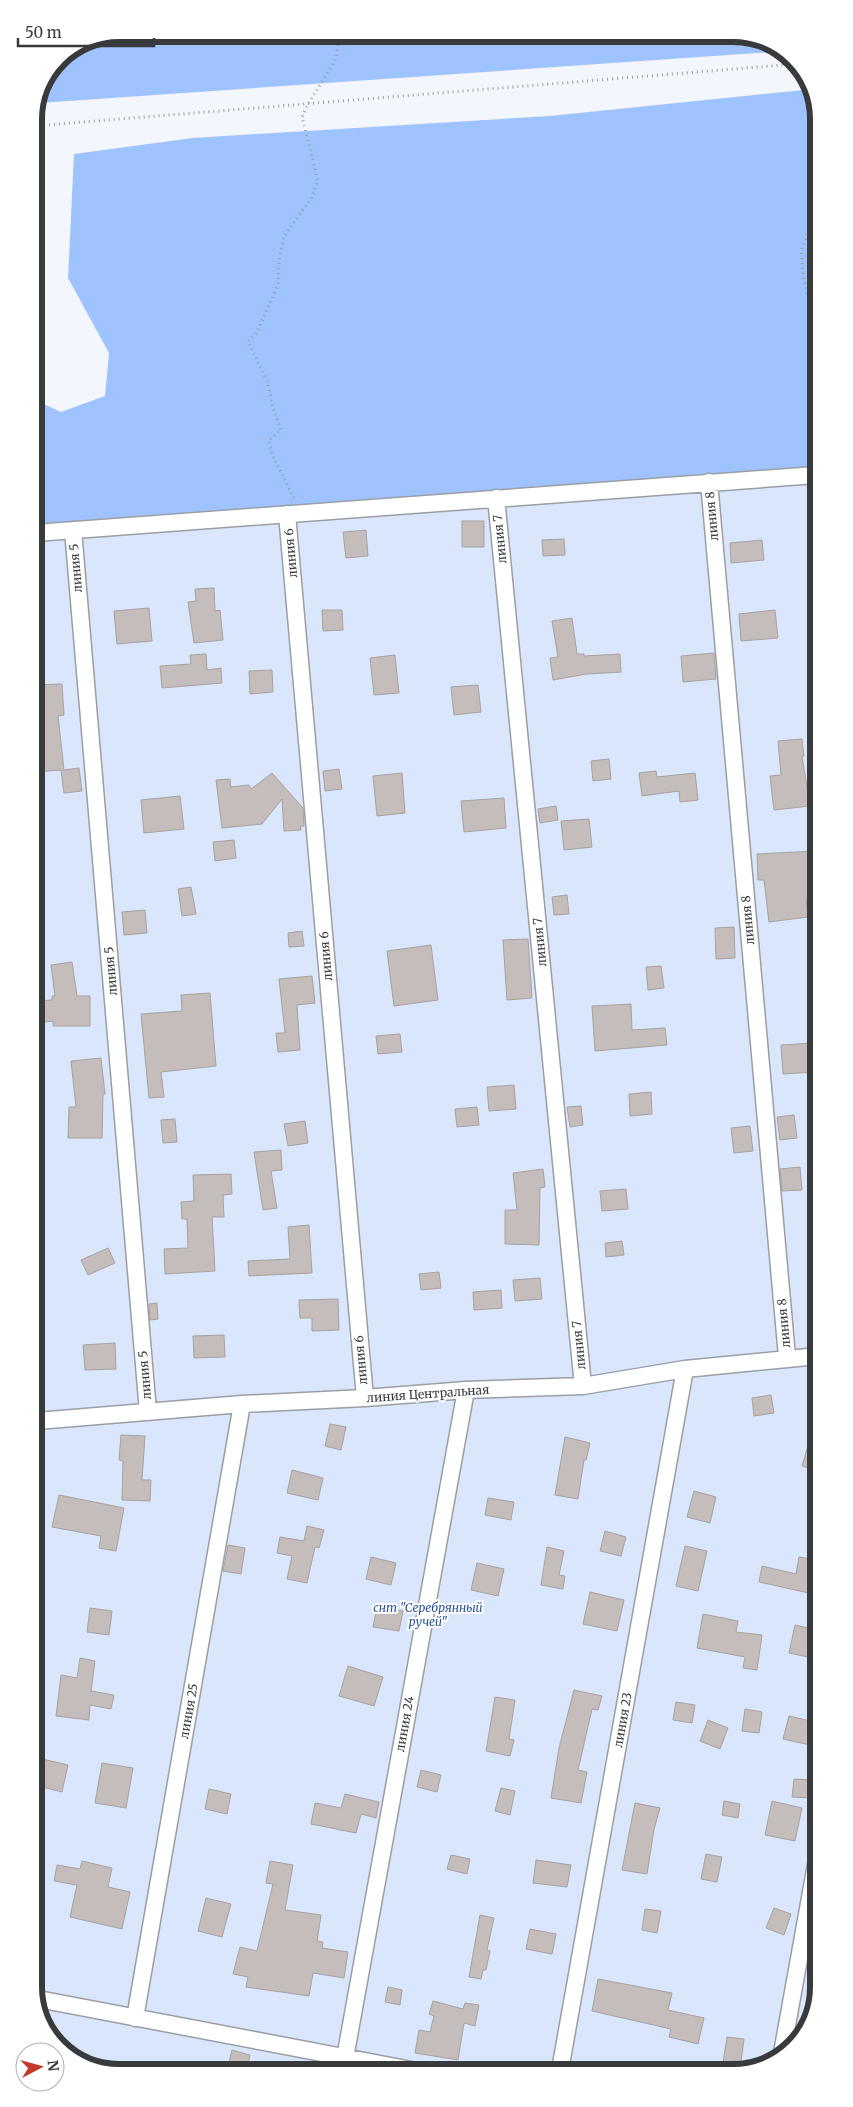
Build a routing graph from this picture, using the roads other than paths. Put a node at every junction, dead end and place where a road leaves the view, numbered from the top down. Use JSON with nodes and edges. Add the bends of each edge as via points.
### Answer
{"nodes":[{"id":1,"x":811,"y":475,"type":"edge"},
{"id":2,"x":709,"y":482,"type":"junction"},
{"id":3,"x":496,"y":498,"type":"junction"},
{"id":4,"x":293,"y":514,"type":"junction"},
{"id":5,"x":73,"y":530,"type":"junction"},
{"id":6,"x":43,"y":532,"type":"edge"},
{"id":7,"x":811,"y":1356,"type":"edge"},
{"id":8,"x":788,"y":1357,"type":"junction"},
{"id":9,"x":685,"y":1369,"type":"junction"},
{"id":10,"x":583,"y":1386,"type":"junction"},
{"id":11,"x":466,"y":1390,"type":"junction"},
{"id":12,"x":365,"y":1398,"type":"junction"},
{"id":13,"x":242,"y":1404,"type":"junction"},
{"id":14,"x":148,"y":1412,"type":"junction"},
{"id":15,"x":42,"y":1421,"type":"edge"},
{"id":16,"x":811,"y":1892,"type":"edge"},
{"id":17,"x":44,"y":2000,"type":"edge"},
{"id":18,"x":135,"y":2018,"type":"junction"},
{"id":19,"x":783,"y":2046,"type":"edge"},
{"id":20,"x":345,"y":2058,"type":"junction"},
{"id":21,"x":378,"y":2064,"type":"edge"},
{"id":22,"x":561,"y":2064,"type":"edge"}],
"edges":[{"from":1,"to":2,"type":"street"},
{"from":2,"to":3,"type":"street"},
{"from":2,"to":8,"type":"street","name":"линия 8"},
{"from":3,"to":4,"type":"street"},
{"from":3,"to":10,"type":"street","name":"линия 7"},
{"from":4,"to":5,"type":"street"},
{"from":4,"to":12,"type":"street","name":"линия 6"},
{"from":5,"to":6,"type":"street"},
{"from":5,"to":14,"type":"street","name":"линия 5"},
{"from":7,"to":8,"type":"street","name":"линия Центральная"},
{"from":8,"to":9,"type":"street","name":"линия Центральная"},
{"from":9,"to":10,"type":"street","name":"линия Центральная"},
{"from":9,"to":22,"type":"street","name":"линия 23"},
{"from":10,"to":11,"type":"street","name":"линия Центральная"},
{"from":11,"to":12,"type":"street","name":"линия Центральная"},
{"from":11,"to":20,"type":"street","name":"линия 24"},
{"from":12,"to":13,"type":"street","name":"линия Центральная"},
{"from":13,"to":14,"type":"street","name":"линия Центральная"},
{"from":13,"to":18,"type":"street","name":"линия 25"},
{"from":14,"to":15,"type":"street","name":"линия Центральная"},
{"from":16,"to":19,"type":"street"},
{"from":17,"to":18,"type":"street"},
{"from":18,"to":20,"type":"street"},
{"from":20,"to":21,"type":"street"}]}
